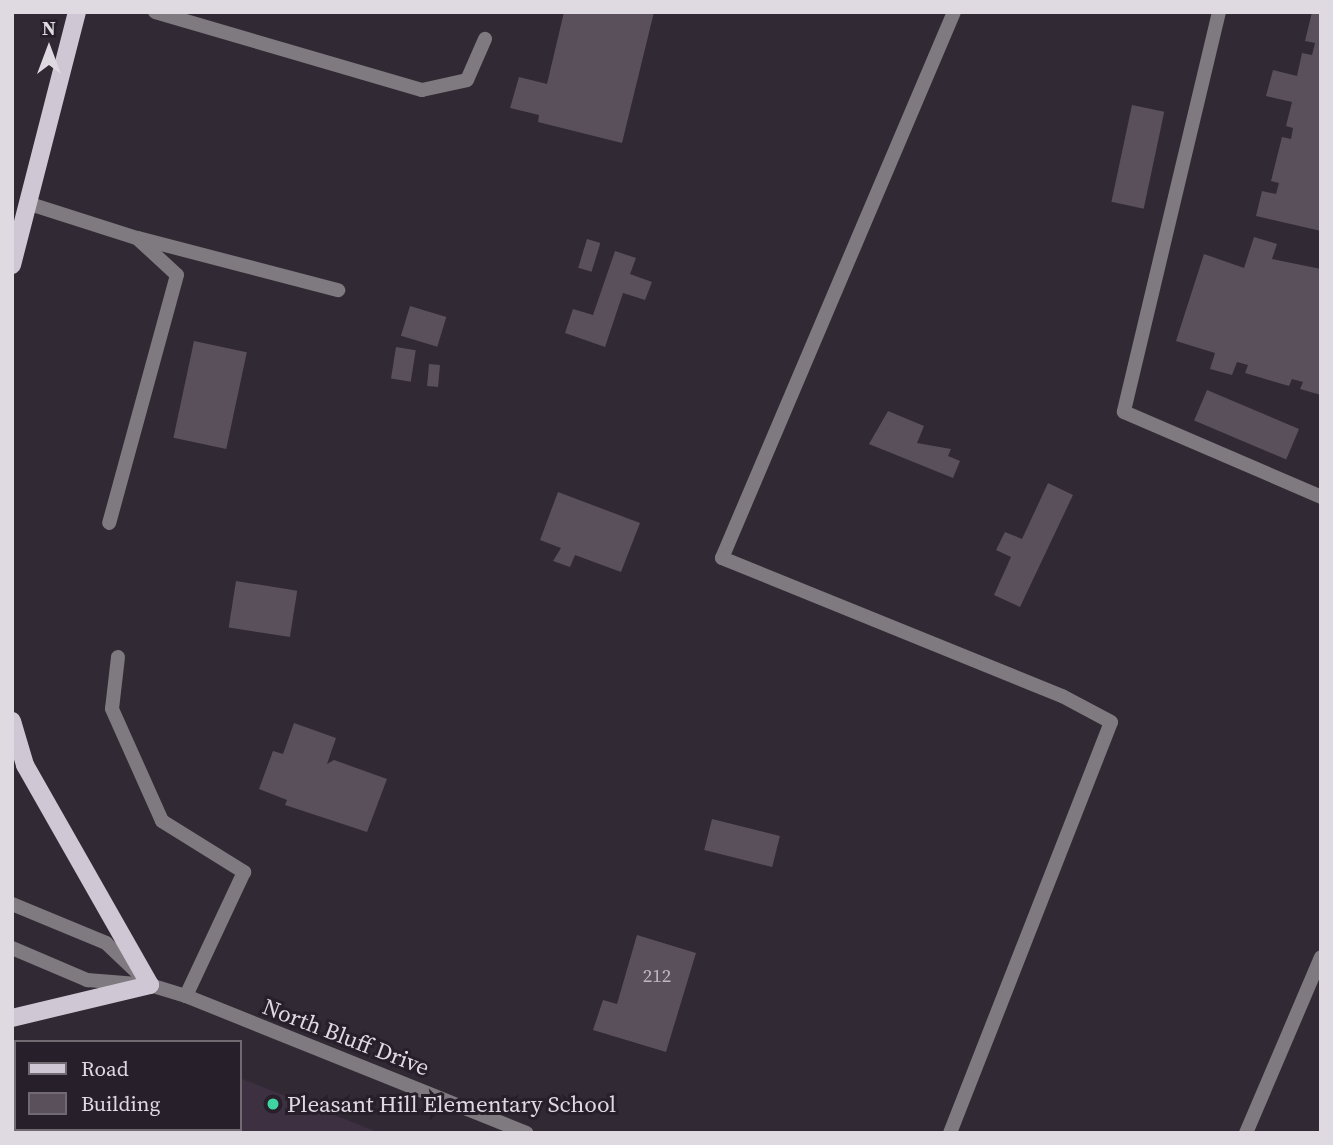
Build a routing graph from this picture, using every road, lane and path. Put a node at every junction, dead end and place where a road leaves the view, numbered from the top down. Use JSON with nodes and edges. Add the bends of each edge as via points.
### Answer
{"nodes":[{"id":1,"x":77,"y":12,"type":"edge"},
{"id":2,"x":155,"y":12,"type":"edge"},
{"id":3,"x":954,"y":12,"type":"edge"},
{"id":4,"x":1219,"y":12,"type":"edge"},
{"id":5,"x":485,"y":39,"type":"dead end"},
{"id":6,"x":27,"y":203,"type":"junction"},
{"id":7,"x":137,"y":238,"type":"junction"},
{"id":8,"x":12,"y":265,"type":"edge"},
{"id":9,"x":338,"y":290,"type":"dead end"},
{"id":10,"x":1321,"y":497,"type":"edge"},
{"id":11,"x":109,"y":523,"type":"dead end"},
{"id":12,"x":118,"y":657,"type":"dead end"},
{"id":13,"x":12,"y":721,"type":"edge"},
{"id":14,"x":12,"y":904,"type":"edge"},
{"id":15,"x":12,"y":948,"type":"edge"},
{"id":16,"x":1321,"y":957,"type":"edge"},
{"id":17,"x":150,"y":985,"type":"junction"},
{"id":18,"x":186,"y":996,"type":"junction"},
{"id":19,"x":12,"y":1018,"type":"edge"},
{"id":20,"x":526,"y":1133,"type":"edge"},
{"id":21,"x":950,"y":1133,"type":"edge"},
{"id":22,"x":1246,"y":1133,"type":"edge"}],
"edges":[{"from":1,"to":6,"type":"main road"},
{"from":2,"to":5,"type":"street","via":[[422,90],[467,80]]},
{"from":3,"to":21,"type":"street","via":[[722,558],[1062,696],[1111,722]]},
{"from":4,"to":10,"type":"street","via":[[1124,412]]},
{"from":6,"to":7,"type":"street"},
{"from":6,"to":8,"type":"main road"},
{"from":7,"to":9,"type":"street"},
{"from":7,"to":11,"type":"street","via":[[177,275]]},
{"from":12,"to":18,"type":"street","via":[[112,709],[162,821],[244,872]]},
{"from":13,"to":17,"type":"main road","via":[[24,765]]},
{"from":14,"to":17,"type":"street","name":"North Bluff Drive","via":[[106,943]]},
{"from":15,"to":17,"type":"street","name":"North Bluff Drive","via":[[87,981]]},
{"from":16,"to":22,"type":"street"},
{"from":17,"to":18,"type":"street","name":"North Bluff Drive"},
{"from":17,"to":19,"type":"main road"},
{"from":18,"to":20,"type":"street","name":"North Bluff Drive"}]}
